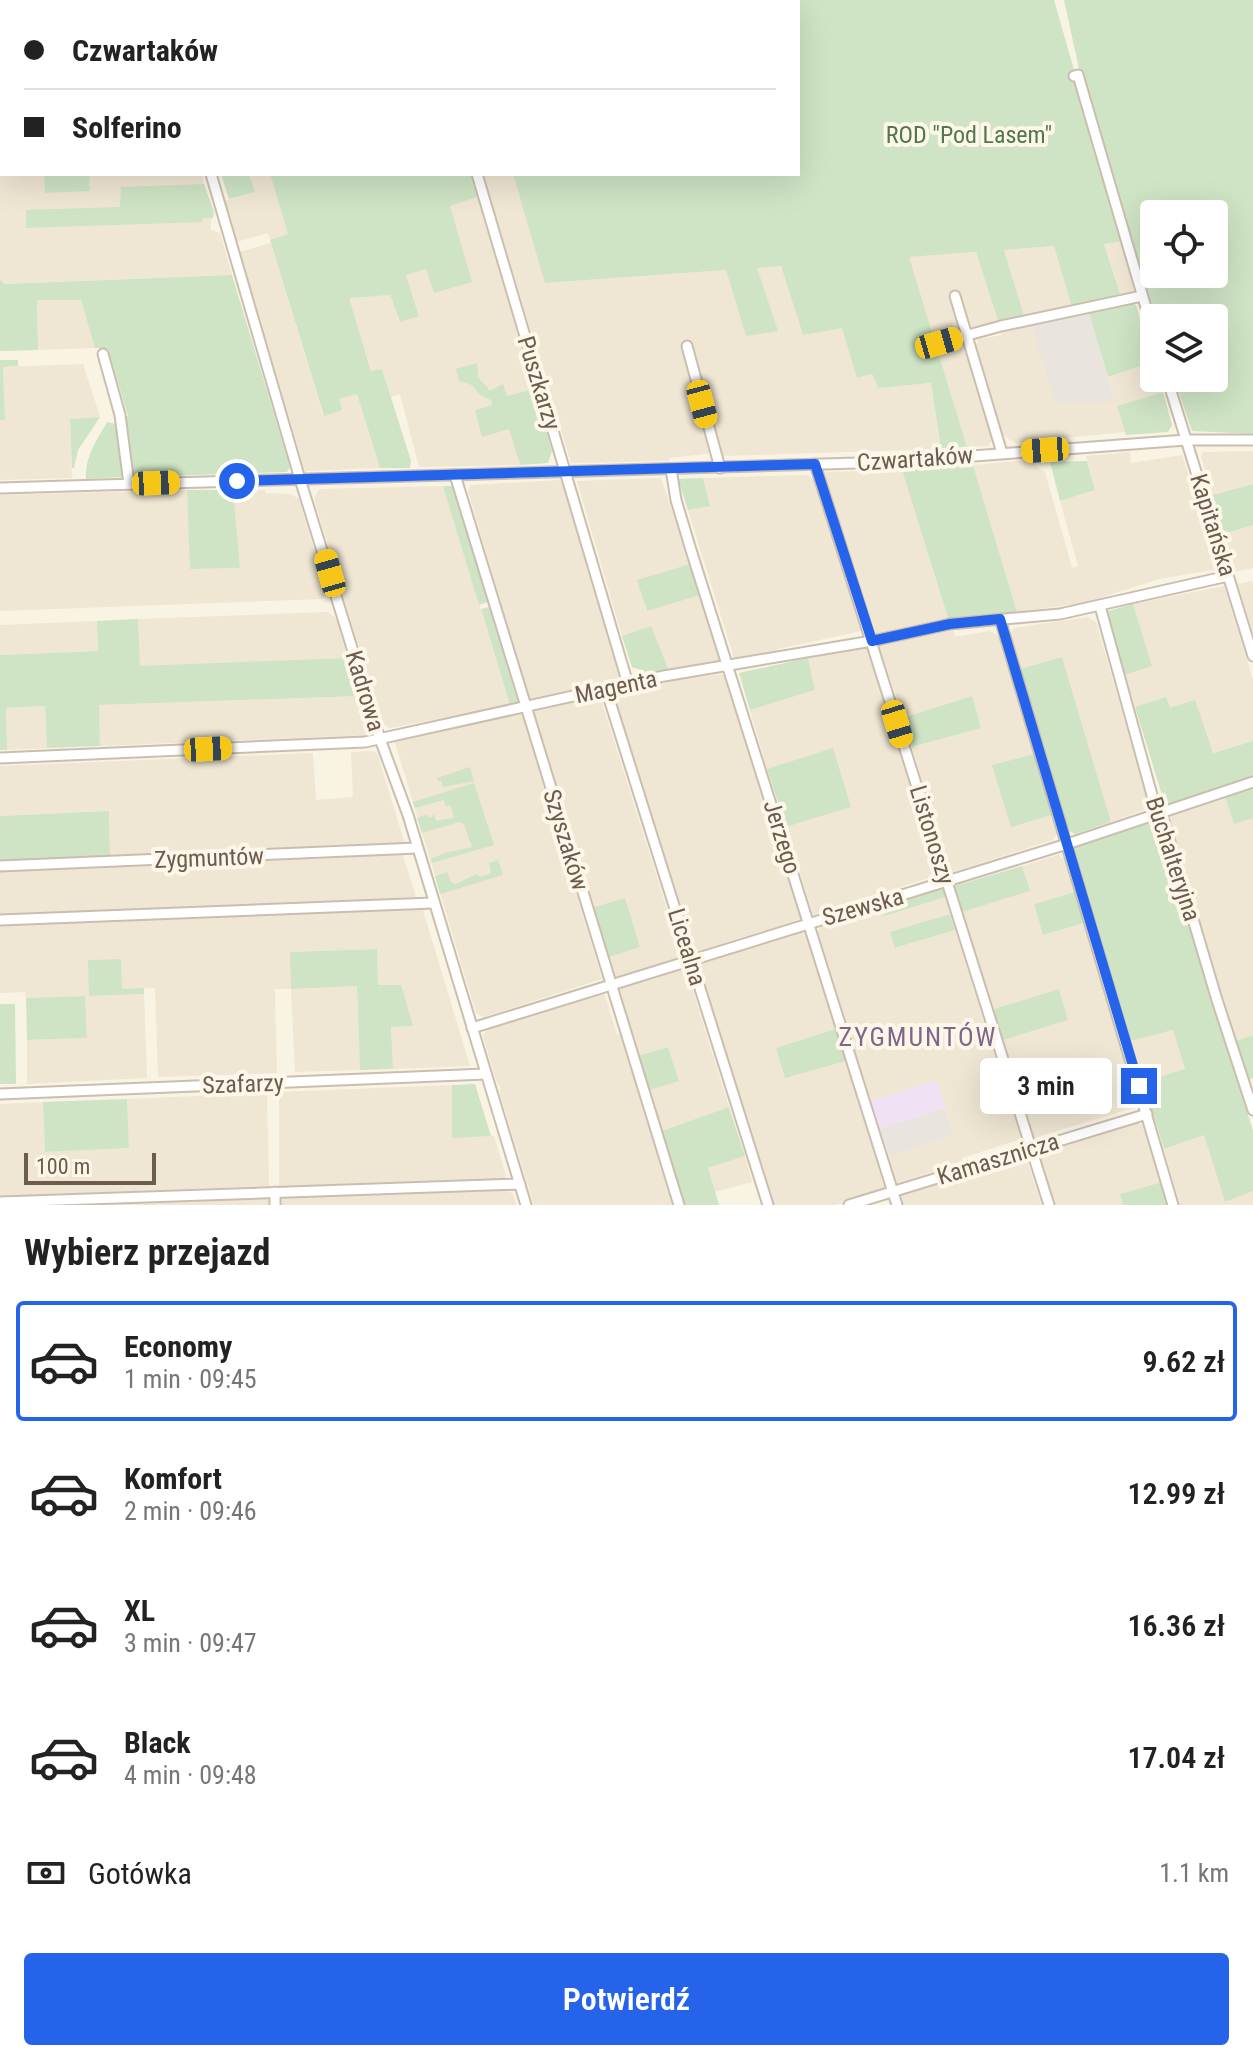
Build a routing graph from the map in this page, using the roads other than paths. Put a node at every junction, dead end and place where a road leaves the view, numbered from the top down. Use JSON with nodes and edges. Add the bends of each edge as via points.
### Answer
{"nodes":[{"id":1,"x":1074,"y":76,"type":"dead end"},
{"id":2,"x":212,"y":176,"type":"edge"},
{"id":3,"x":478,"y":176,"type":"edge"},
{"id":4,"x":955,"y":296,"type":"dead end"},
{"id":5,"x":1142,"y":296,"type":"junction"},
{"id":6,"x":1144,"y":304,"type":"edge"},
{"id":7,"x":966,"y":335,"type":"junction"},
{"id":8,"x":939,"y":343,"type":"dead end"},
{"id":9,"x":687,"y":346,"type":"dead end"},
{"id":10,"x":103,"y":354,"type":"dead end"},
{"id":11,"x":1171,"y":392,"type":"edge"},
{"id":12,"x":1186,"y":440,"type":"junction"},
{"id":13,"x":1253,"y":440,"type":"edge"},
{"id":14,"x":1002,"y":453,"type":"junction"},
{"id":15,"x":815,"y":464,"type":"junction"},
{"id":16,"x":720,"y":468,"type":"junction"},
{"id":17,"x":671,"y":469,"type":"junction"},
{"id":18,"x":566,"y":472,"type":"junction"},
{"id":19,"x":455,"y":475,"type":"junction"},
{"id":20,"x":300,"y":479,"type":"junction"},
{"id":21,"x":129,"y":484,"type":"junction"},
{"id":22,"x":0,"y":488,"type":"edge"},
{"id":23,"x":1228,"y":576,"type":"junction"},
{"id":24,"x":1100,"y":606,"type":"junction"},
{"id":25,"x":1000,"y":619,"type":"junction"},
{"id":26,"x":872,"y":641,"type":"junction"},
{"id":27,"x":1253,"y":656,"type":"edge"},
{"id":28,"x":728,"y":666,"type":"junction"},
{"id":29,"x":628,"y":684,"type":"junction"},
{"id":30,"x":606,"y":689,"type":"junction"},
{"id":31,"x":526,"y":706,"type":"junction"},
{"id":32,"x":380,"y":739,"type":"junction"},
{"id":33,"x":0,"y":758,"type":"edge"},
{"id":34,"x":1253,"y":782,"type":"edge"},
{"id":35,"x":1159,"y":812,"type":"junction"},
{"id":36,"x":1067,"y":844,"type":"junction"},
{"id":37,"x":417,"y":848,"type":"junction"},
{"id":38,"x":0,"y":866,"type":"edge"},
{"id":39,"x":946,"y":882,"type":"junction"},
{"id":40,"x":433,"y":903,"type":"junction"},
{"id":41,"x":0,"y":920,"type":"edge"},
{"id":42,"x":808,"y":923,"type":"junction"},
{"id":43,"x":691,"y":959,"type":"junction"},
{"id":44,"x":609,"y":984,"type":"junction"},
{"id":45,"x":472,"y":1028,"type":"junction"},
{"id":46,"x":486,"y":1074,"type":"junction"},
{"id":47,"x":0,"y":1094,"type":"edge"},
{"id":48,"x":1253,"y":1110,"type":"edge"},
{"id":49,"x":1147,"y":1114,"type":"junction"},
{"id":50,"x":1031,"y":1149,"type":"junction"},
{"id":51,"x":520,"y":1184,"type":"junction"},
{"id":52,"x":893,"y":1191,"type":"junction"},
{"id":53,"x":275,"y":1192,"type":"junction"},
{"id":54,"x":0,"y":1202,"type":"edge"},
{"id":55,"x":275,"y":1205,"type":"edge"},
{"id":56,"x":526,"y":1205,"type":"edge"},
{"id":57,"x":679,"y":1205,"type":"edge"},
{"id":58,"x":768,"y":1205,"type":"edge"},
{"id":59,"x":849,"y":1205,"type":"edge"},
{"id":60,"x":897,"y":1205,"type":"edge"},
{"id":61,"x":1049,"y":1205,"type":"edge"},
{"id":62,"x":1173,"y":1205,"type":"edge"}],
"edges":[{"from":1,"to":5,"type":"street","via":[[1078,75]]},
{"from":2,"to":20,"type":"street","name":"Kadrowa"},
{"from":3,"to":18,"type":"street","name":"Puszkarzy"},
{"from":4,"to":7,"type":"street"},
{"from":5,"to":6,"type":"street"},
{"from":5,"to":7,"type":"street"},
{"from":7,"to":8,"type":"street"},
{"from":7,"to":14,"type":"street"},
{"from":9,"to":16,"type":"street"},
{"from":10,"to":21,"type":"street","via":[[120,415]]},
{"from":11,"to":12,"type":"street","name":"Kapitańska"},
{"from":12,"to":13,"type":"street","name":"Czwartaków"},
{"from":12,"to":14,"type":"street","name":"Czwartaków"},
{"from":12,"to":23,"type":"street","name":"Kapitańska"},
{"from":14,"to":15,"type":"street","name":"Czwartaków"},
{"from":15,"to":16,"type":"street","name":"Czwartaków"},
{"from":15,"to":26,"type":"street","name":"Listonoszy"},
{"from":16,"to":17,"type":"street","name":"Czwartaków"},
{"from":17,"to":18,"type":"street","name":"Czwartaków"},
{"from":17,"to":28,"type":"street","name":"Jerzego"},
{"from":18,"to":19,"type":"street","name":"Czwartaków"},
{"from":18,"to":29,"type":"street","name":"Puszkarzy"},
{"from":19,"to":20,"type":"street","name":"Czwartaków"},
{"from":19,"to":31,"type":"street","name":"Szyszaków"},
{"from":20,"to":21,"type":"street","name":"Czwartaków"},
{"from":20,"to":32,"type":"street","name":"Kadrowa"},
{"from":21,"to":22,"type":"street","name":"Czwartaków"},
{"from":23,"to":24,"type":"street","name":"Magenta"},
{"from":23,"to":27,"type":"street","name":"Kapitańska"},
{"from":24,"to":25,"type":"street","name":"Magenta"},
{"from":24,"to":35,"type":"street","name":"Buchalteryjna"},
{"from":25,"to":26,"type":"street","name":"Magenta"},
{"from":25,"to":36,"type":"street"},
{"from":26,"to":28,"type":"street","name":"Magenta"},
{"from":26,"to":39,"type":"street","name":"Listonoszy"},
{"from":28,"to":29,"type":"street","name":"Magenta"},
{"from":28,"to":42,"type":"street","name":"Jerzego"},
{"from":29,"to":30,"type":"street","name":"Magenta"},
{"from":30,"to":31,"type":"street","name":"Magenta"},
{"from":30,"to":43,"type":"street","name":"Licealna"},
{"from":31,"to":32,"type":"street","name":"Magenta"},
{"from":31,"to":44,"type":"street","name":"Szyszaków"},
{"from":32,"to":33,"type":"street","name":"Magenta"},
{"from":32,"to":37,"type":"street","name":"Kadrowa"},
{"from":34,"to":35,"type":"street","name":"Szewska"},
{"from":35,"to":36,"type":"street","name":"Szewska"},
{"from":35,"to":48,"type":"street","name":"Buchalteryjna"},
{"from":36,"to":39,"type":"street","name":"Szewska"},
{"from":36,"to":49,"type":"street"},
{"from":37,"to":38,"type":"street","name":"Zygmuntów"},
{"from":37,"to":40,"type":"street","name":"Kadrowa"},
{"from":39,"to":42,"type":"street","name":"Szewska"},
{"from":39,"to":50,"type":"street","name":"Listonoszy"},
{"from":40,"to":41,"type":"street"},
{"from":40,"to":45,"type":"street","name":"Kadrowa"},
{"from":42,"to":43,"type":"street","name":"Szewska"},
{"from":42,"to":52,"type":"street","name":"Jerzego"},
{"from":43,"to":44,"type":"street","name":"Szewska"},
{"from":43,"to":58,"type":"street","name":"Licealna"},
{"from":44,"to":45,"type":"street","name":"Szewska"},
{"from":44,"to":57,"type":"street","name":"Szyszaków"},
{"from":45,"to":46,"type":"street","name":"Kadrowa"},
{"from":46,"to":47,"type":"street","name":"Szafarzy"},
{"from":46,"to":51,"type":"street","name":"Kadrowa"},
{"from":49,"to":50,"type":"street","name":"Kamasznicza"},
{"from":49,"to":62,"type":"street"},
{"from":50,"to":52,"type":"street","name":"Kamasznicza"},
{"from":50,"to":61,"type":"street","name":"Listonoszy"},
{"from":51,"to":53,"type":"street"},
{"from":51,"to":56,"type":"street","name":"Kadrowa"},
{"from":52,"to":59,"type":"street","name":"Kamasznicza"},
{"from":52,"to":60,"type":"street","name":"Jerzego"},
{"from":53,"to":54,"type":"street"},
{"from":53,"to":55,"type":"street"}]}
